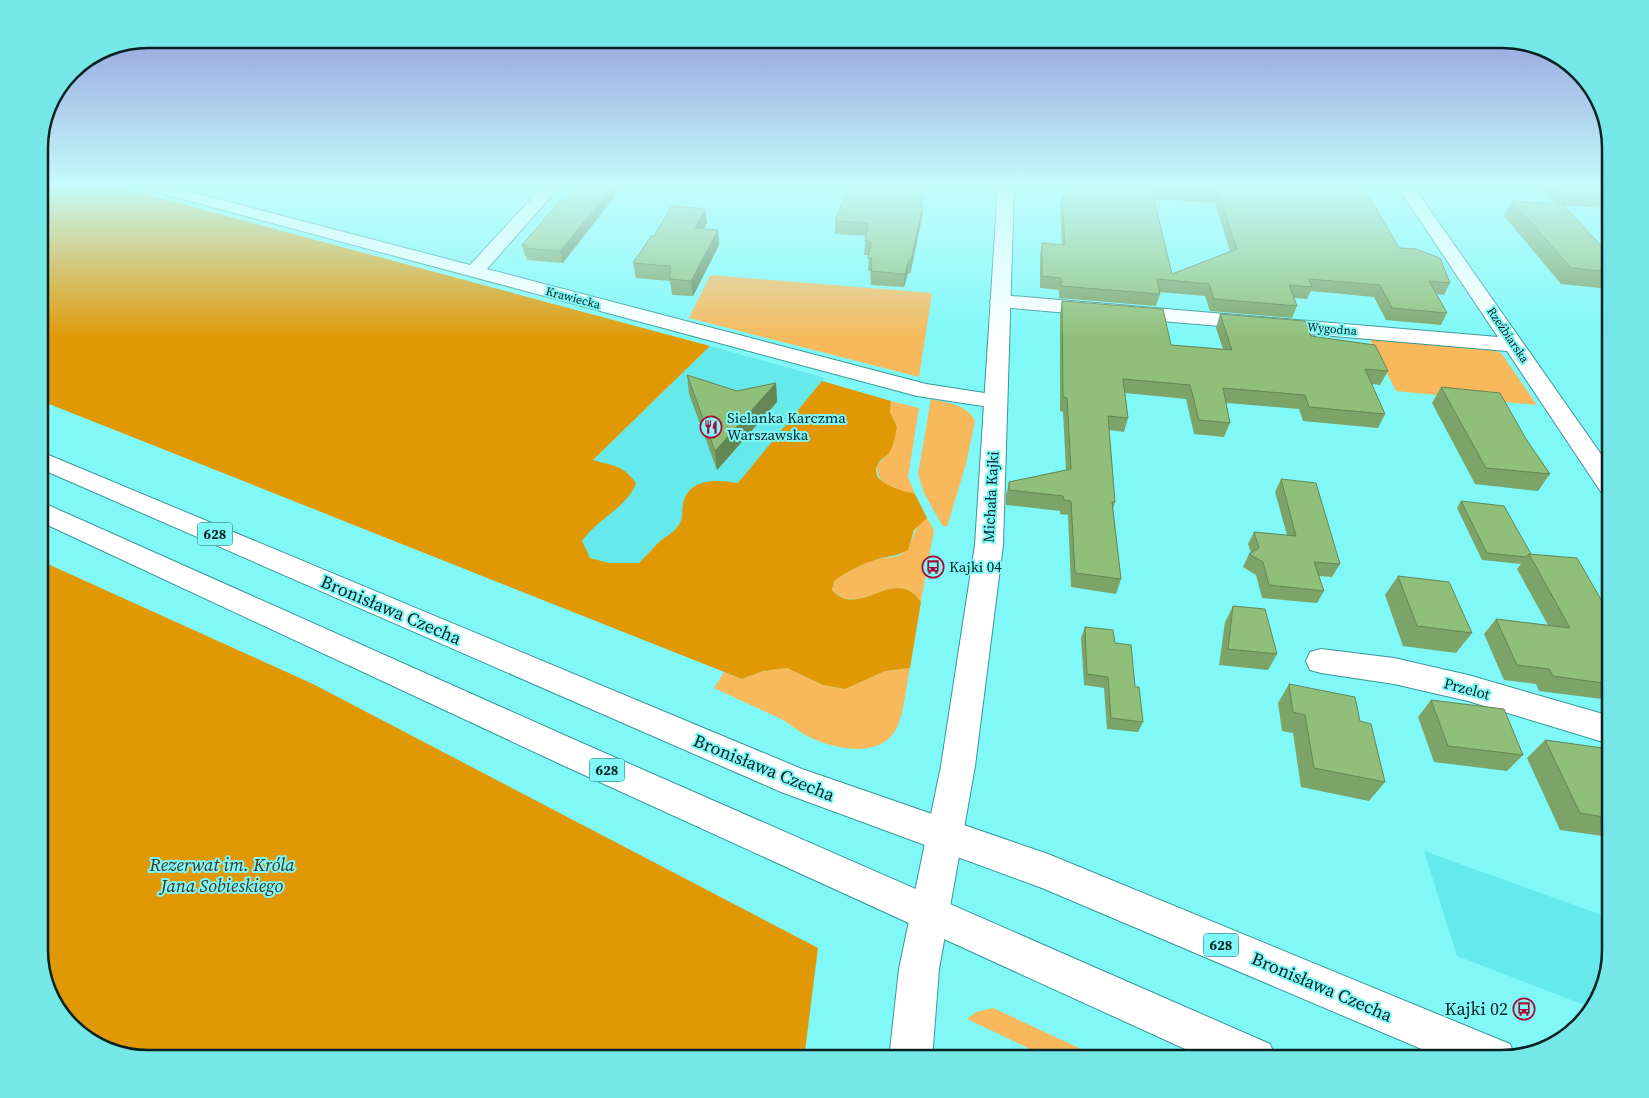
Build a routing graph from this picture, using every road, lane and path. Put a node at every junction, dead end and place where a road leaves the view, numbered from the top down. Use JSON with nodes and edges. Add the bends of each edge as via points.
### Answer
{"nodes":[{"id":1,"x":343,"y":237,"type":"edge"},
{"id":2,"x":506,"y":237,"type":"edge"},
{"id":3,"x":1003,"y":237,"type":"edge"},
{"id":4,"x":1440,"y":237,"type":"edge"},
{"id":5,"x":474,"y":272,"type":"junction"},
{"id":6,"x":1000,"y":301,"type":"junction"},
{"id":7,"x":1514,"y":345,"type":"junction"},
{"id":8,"x":996,"y":401,"type":"junction"},
{"id":9,"x":48,"y":463,"type":"edge"},
{"id":10,"x":1602,"y":474,"type":"edge"},
{"id":11,"x":48,"y":514,"type":"edge"},
{"id":12,"x":1321,"y":661,"type":"dead end"},
{"id":13,"x":1602,"y":728,"type":"edge"},
{"id":14,"x":946,"y":836,"type":"junction"},
{"id":15,"x":929,"y":913,"type":"junction"},
{"id":16,"x":911,"y":1050,"type":"edge"},
{"id":17,"x":1235,"y":1050,"type":"edge"},
{"id":18,"x":1473,"y":1050,"type":"edge"}],
"edges":[{"from":1,"to":5,"type":"street","name":"Krawiecka"},
{"from":2,"to":5,"type":"street"},
{"from":3,"to":6,"type":"street","name":"Michała Kajki"},
{"from":4,"to":7,"type":"street","name":"Rzeźbiarska"},
{"from":5,"to":8,"type":"street","name":"Krawiecka","via":[[925,390]]},
{"from":6,"to":7,"type":"street","name":"Wygodna"},
{"from":6,"to":8,"type":"street","name":"Michała Kajki"},
{"from":7,"to":10,"type":"street","name":"Rzeźbiarska"},
{"from":8,"to":14,"type":"street","name":"Michała Kajki","via":[[990,544]]},
{"from":9,"to":14,"type":"street","name":"Bronisława Czecha","number":"628","via":[[793,781]]},
{"from":11,"to":15,"type":"street","number":"628","via":[[570,754]]},
{"from":12,"to":13,"type":"street","name":"Przelot","via":[[1394,671],[1468,688]]},
{"from":14,"to":15,"type":"street","name":"Michała Kajki"},
{"from":14,"to":18,"type":"street","name":"Bronisława Czecha","number":"628","via":[[1048,872]]},
{"from":15,"to":16,"type":"street","name":"Michała Kajki","via":[[914,1002]]},
{"from":15,"to":17,"type":"street","number":"628"}]}
